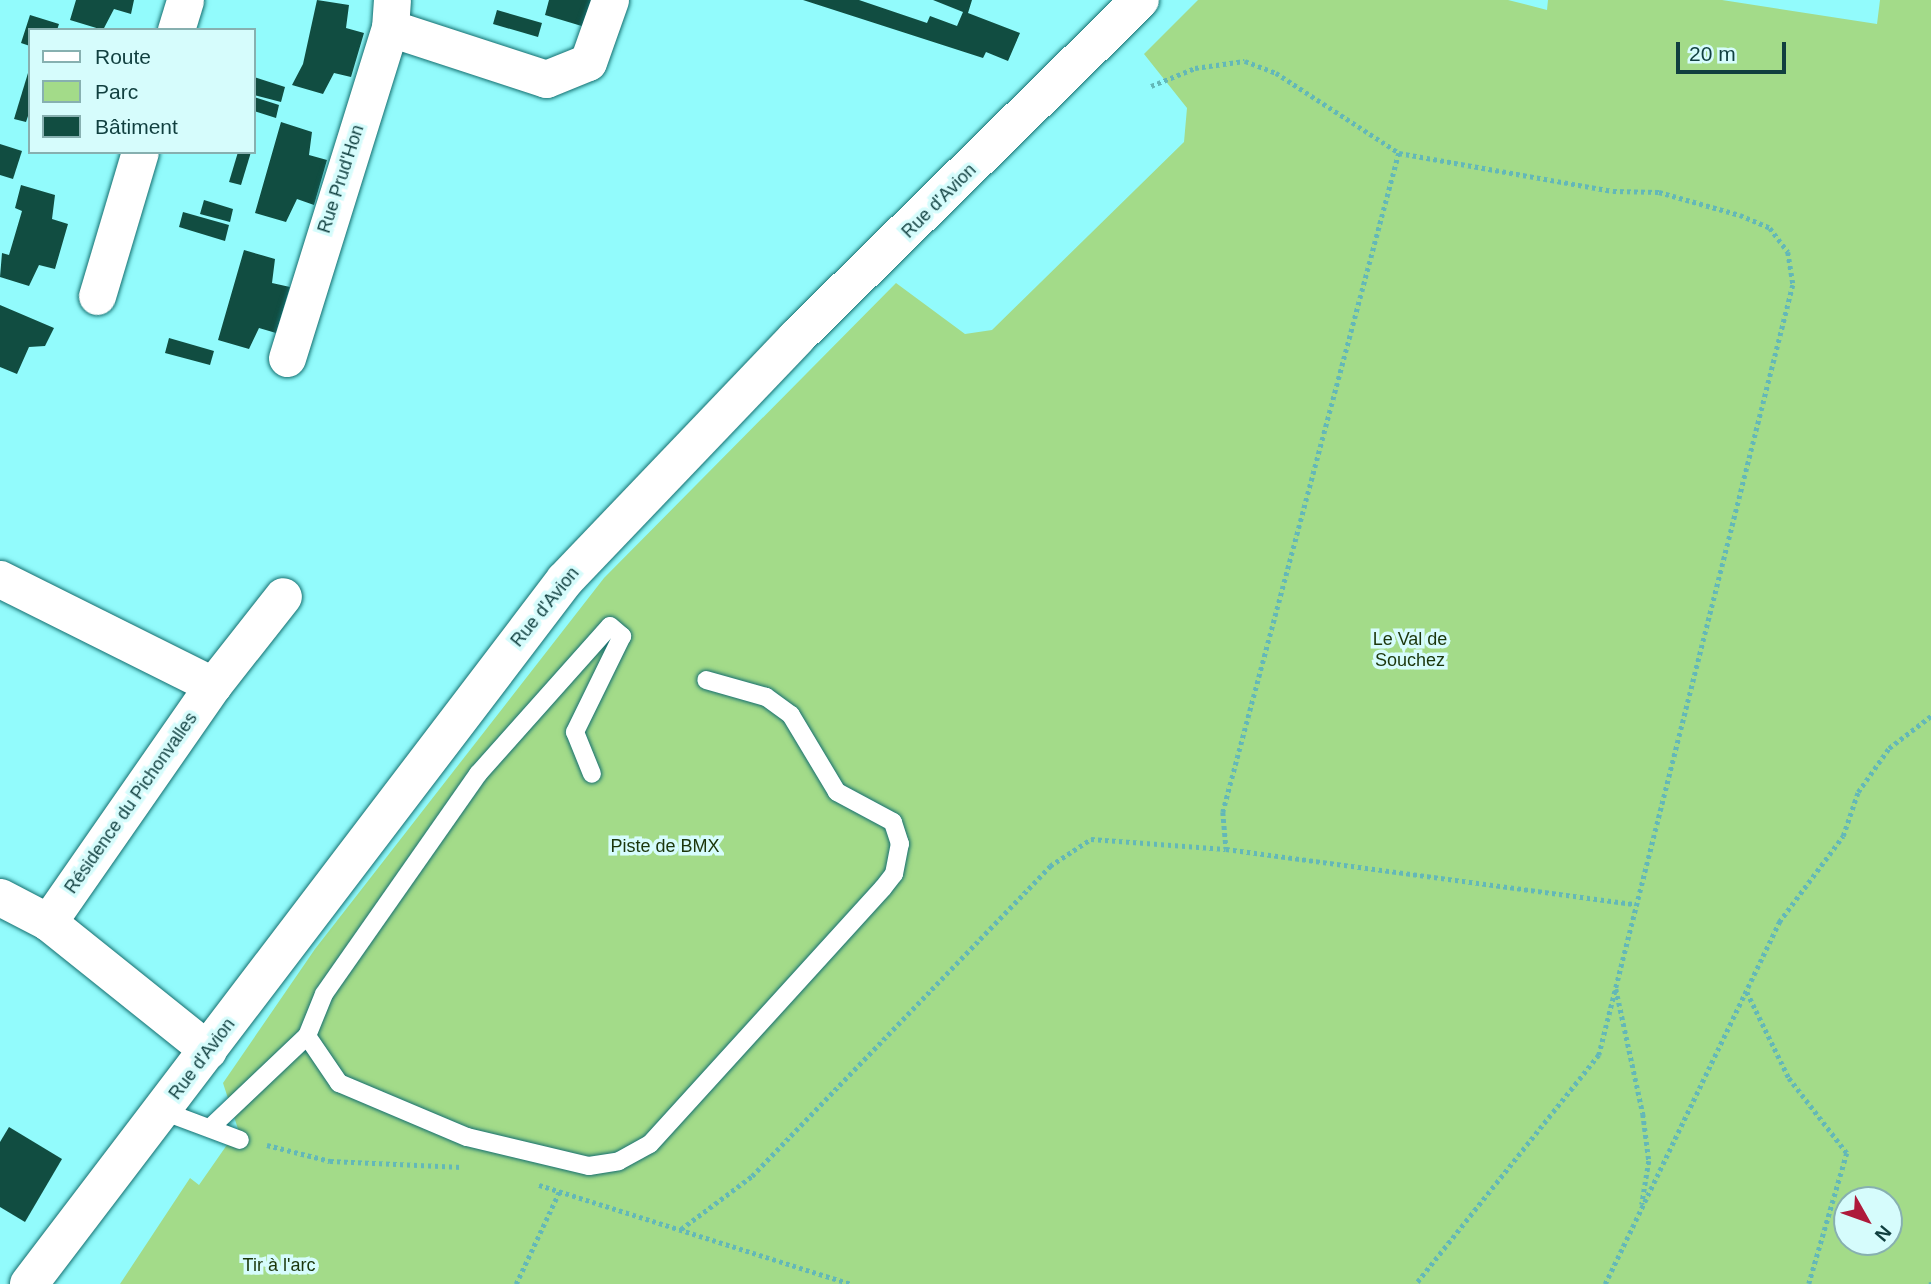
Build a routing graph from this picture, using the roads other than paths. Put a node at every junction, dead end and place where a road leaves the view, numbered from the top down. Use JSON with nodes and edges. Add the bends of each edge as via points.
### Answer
{"nodes":[{"id":1,"x":185,"y":0,"type":"edge"},
{"id":2,"x":610,"y":0,"type":"edge"},
{"id":3,"x":1140,"y":0,"type":"edge"},
{"id":4,"x":391,"y":14,"type":"edge"},
{"id":5,"x":177,"y":28,"type":"edge"},
{"id":6,"x":138,"y":154,"type":"edge"},
{"id":7,"x":97,"y":296,"type":"dead end"},
{"id":8,"x":287,"y":358,"type":"dead end"},
{"id":9,"x":0,"y":579,"type":"edge"},
{"id":10,"x":283,"y":596,"type":"dead end"},
{"id":11,"x":706,"y":680,"type":"dead end"},
{"id":12,"x":214,"y":685,"type":"junction"},
{"id":13,"x":592,"y":774,"type":"dead end"},
{"id":14,"x":0,"y":897,"type":"edge"},
{"id":15,"x":48,"y":922,"type":"junction"},
{"id":16,"x":307,"y":1036,"type":"junction"},
{"id":17,"x":208,"y":1050,"type":"junction"},
{"id":18,"x":163,"y":1111,"type":"junction"},
{"id":19,"x":211,"y":1127,"type":"junction"},
{"id":20,"x":240,"y":1140,"type":"road end"},
{"id":21,"x":29,"y":1284,"type":"edge"}],
"edges":[{"from":1,"to":5,"type":"street"},
{"from":2,"to":4,"type":"street","via":[[588,62],[546,79]]},
{"from":3,"to":17,"type":"street","name":"Rue d'Avion","via":[[796,338],[565,580]]},
{"from":4,"to":8,"type":"street","name":"Rue Prud'Hon"},
{"from":6,"to":7,"type":"street"},
{"from":9,"to":12,"type":"street"},
{"from":10,"to":12,"type":"street","name":"Résidence du Pichonvalles"},
{"from":11,"to":16,"type":"lane","via":[[766,697],[791,715],[812,741],[836,792],[884,814],[900,844],[894,874],[883,888],[650,1144],[619,1161],[589,1166],[467,1137],[339,1083]]},
{"from":12,"to":15,"type":"street","name":"Résidence du Pichonvalles"},
{"from":13,"to":16,"type":"lane","via":[[575,732],[621,636],[610,626],[478,774],[324,994]]},
{"from":14,"to":15,"type":"street"},
{"from":15,"to":17,"type":"street"},
{"from":16,"to":19,"type":"lane"},
{"from":17,"to":18,"type":"street","name":"Rue d'Avion"},
{"from":18,"to":19,"type":"lane"},
{"from":18,"to":21,"type":"street","name":"Rue d'Avion"},
{"from":19,"to":20,"type":"lane"}]}
